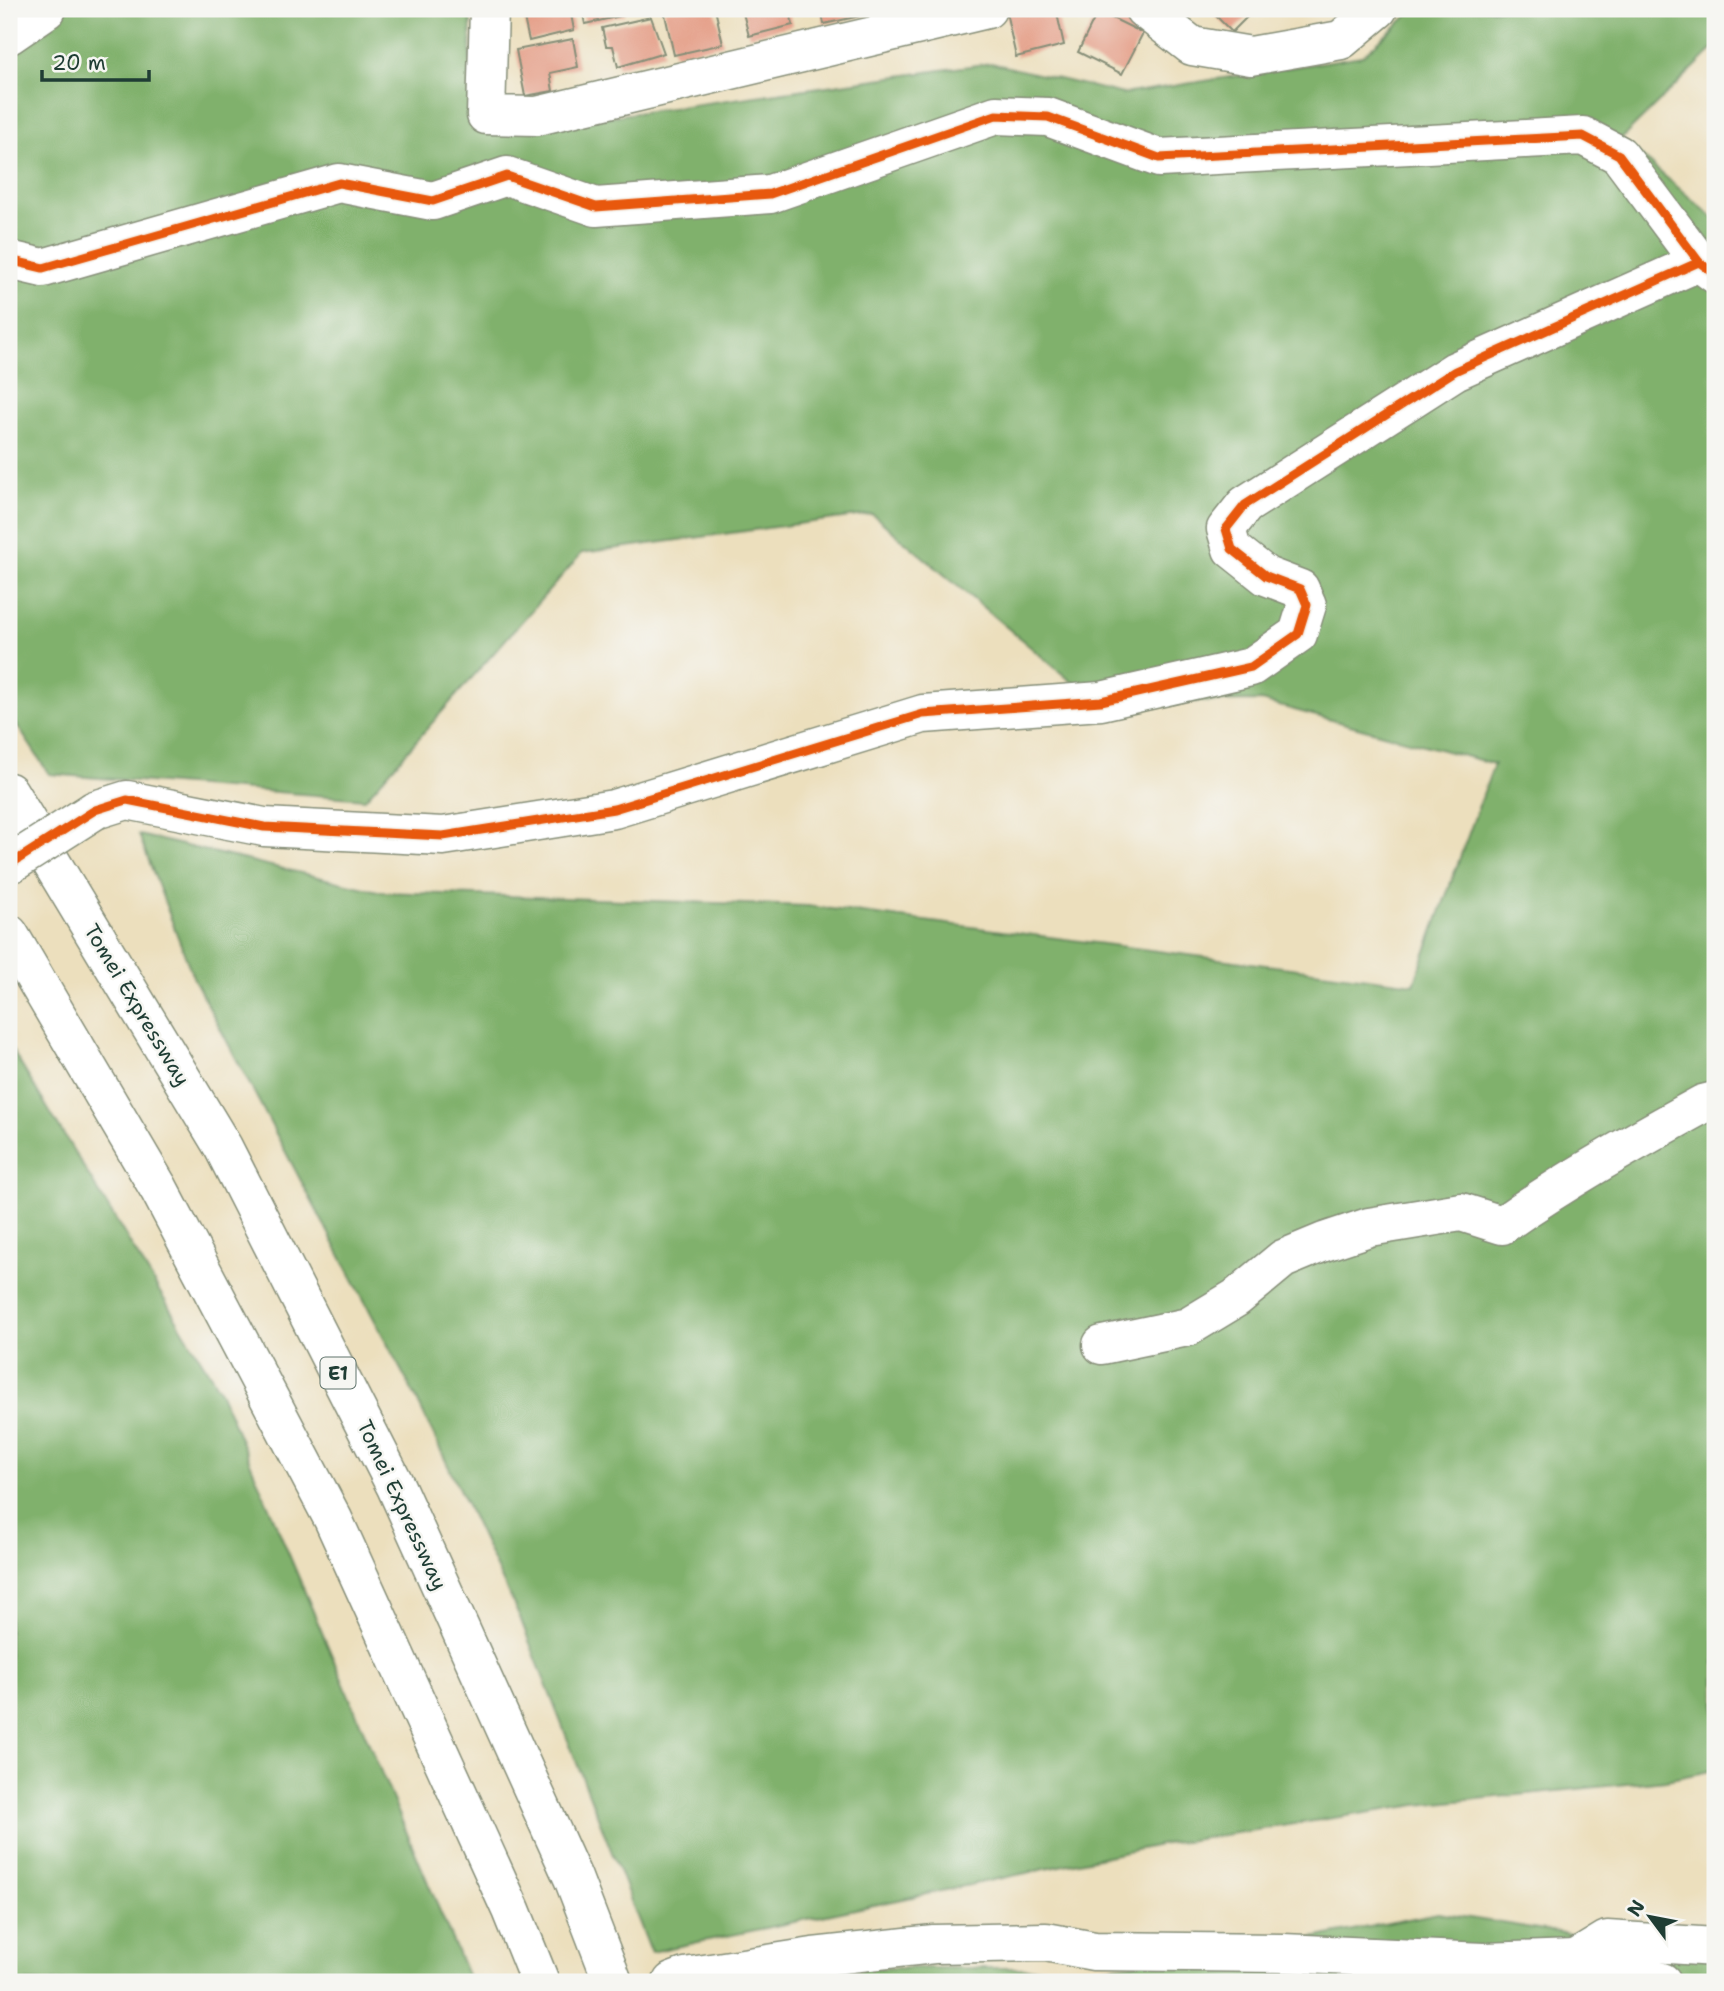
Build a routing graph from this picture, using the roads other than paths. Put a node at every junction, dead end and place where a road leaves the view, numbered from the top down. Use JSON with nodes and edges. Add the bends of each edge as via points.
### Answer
{"nodes":[{"id":1,"x":47,"y":9,"type":"edge"},
{"id":2,"x":489,"y":9,"type":"edge"},
{"id":3,"x":987,"y":9,"type":"edge"},
{"id":4,"x":1144,"y":9,"type":"edge"},
{"id":5,"x":1378,"y":9,"type":"edge"},
{"id":6,"x":9,"y":35,"type":"edge"},
{"id":7,"x":9,"y":260,"type":"edge"},
{"id":8,"x":1707,"y":268,"type":"edge"},
{"id":9,"x":9,"y":792,"type":"edge"},
{"id":10,"x":9,"y":865,"type":"edge"},
{"id":11,"x":9,"y":934,"type":"edge"},
{"id":12,"x":1715,"y":1101,"type":"edge"},
{"id":13,"x":1102,"y":1345,"type":"dead end"},
{"id":14,"x":1715,"y":1947,"type":"edge"},
{"id":15,"x":1576,"y":1959,"type":"junction"},
{"id":16,"x":678,"y":1980,"type":"edge"},
{"id":17,"x":540,"y":1982,"type":"edge"},
{"id":18,"x":613,"y":1982,"type":"edge"},
{"id":19,"x":1662,"y":1982,"type":"edge"}],
"edges":[{"from":1,"to":6,"type":"main road"},
{"from":2,"to":3,"type":"main road","via":[[486,116],[537,116]]},
{"from":4,"to":5,"type":"main road","via":[[1192,46],[1251,55],[1341,40]]},
{"from":7,"to":8,"type":"main road","via":[[43,268],[339,183],[433,201],[507,176],[596,207],[770,194],[996,115],[1048,117],[1159,158],[1583,136],[1619,155]]},
{"from":8,"to":10,"type":"main road","bridge":true,"via":[[1455,371],[1245,505],[1226,529],[1232,549],[1266,576],[1300,589],[1307,605],[1298,634],[1251,667],[1101,701],[923,714],[614,809],[443,836],[264,827],[127,800],[95,810]]},
{"from":9,"to":18,"type":"main road","name":"Tomei Expressway","number":"E1","via":[[223,1147],[384,1463],[573,1878]]},
{"from":11,"to":17,"type":"main road","via":[[159,1189],[333,1519]]},
{"from":12,"to":13,"type":"main road","via":[[1606,1158],[1502,1225],[1461,1212],[1369,1227],[1283,1259],[1236,1298],[1188,1327]]},
{"from":14,"to":15,"type":"main road","via":[[1607,1940]]},
{"from":15,"to":16,"type":"main road","via":[[1484,1962],[1094,1951],[1046,1942],[934,1944],[813,1957]]},
{"from":15,"to":19,"type":"main road"}]}
